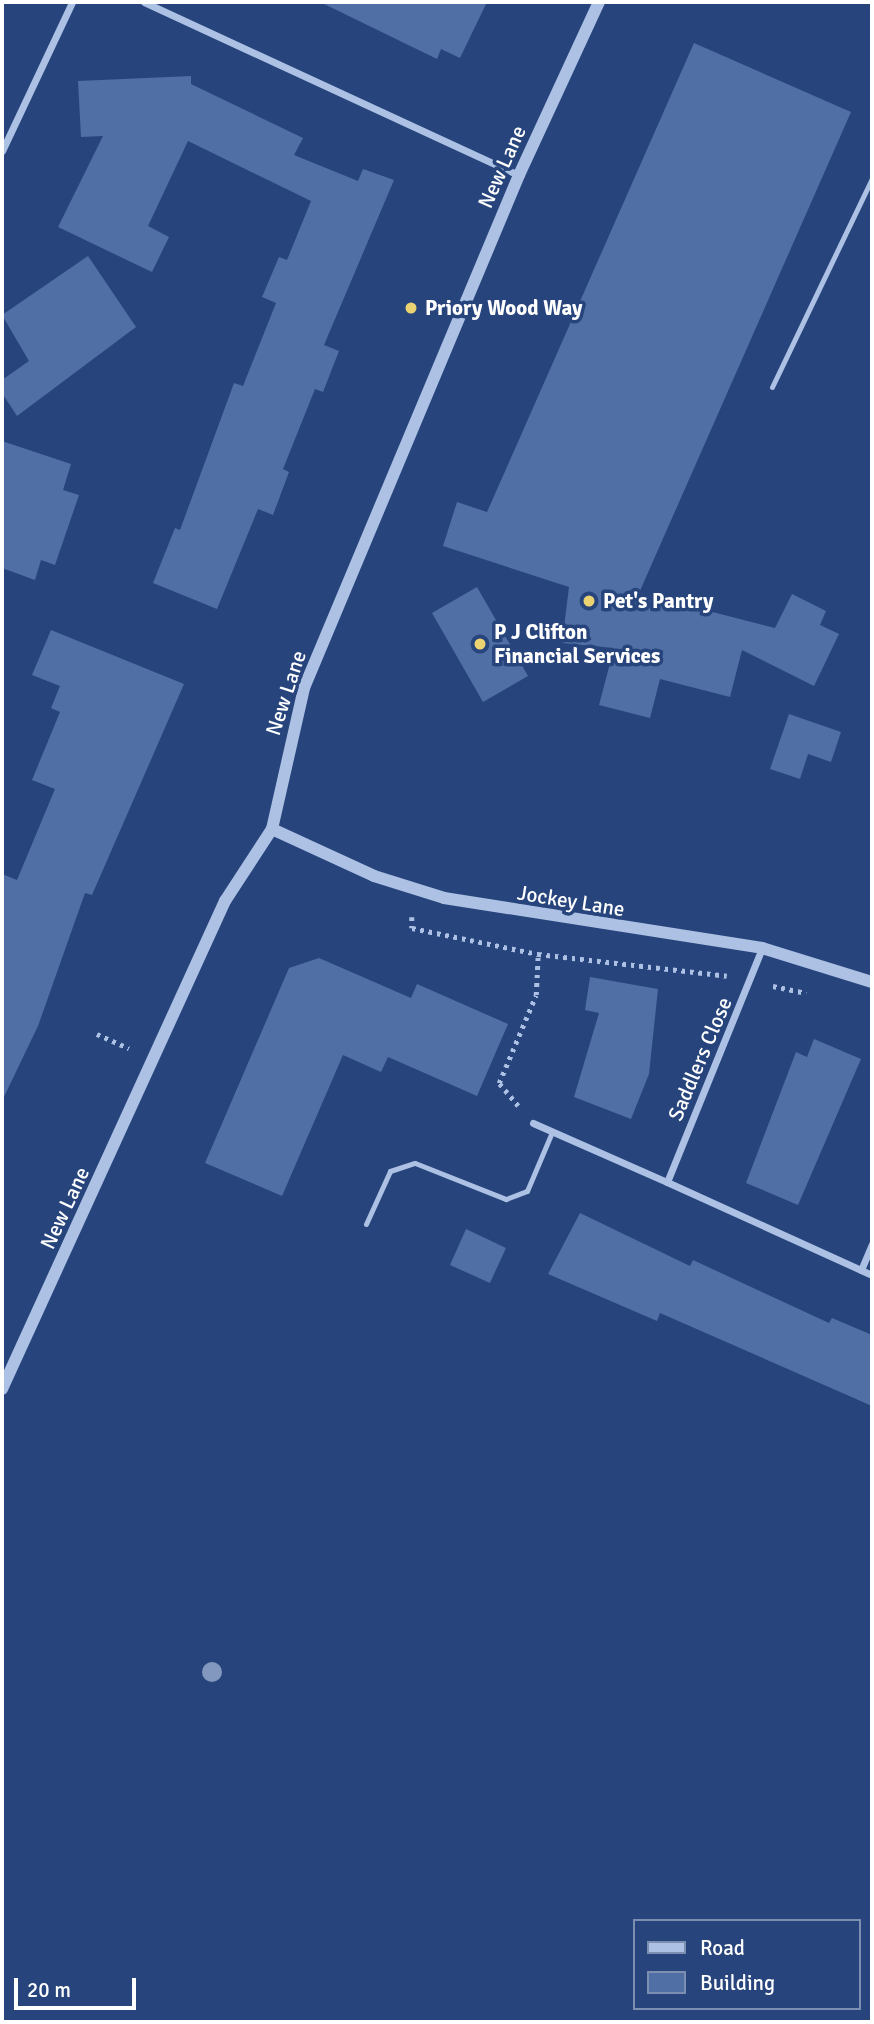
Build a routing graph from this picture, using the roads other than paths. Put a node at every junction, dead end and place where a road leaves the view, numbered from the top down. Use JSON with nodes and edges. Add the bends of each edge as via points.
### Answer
{"nodes":[{"id":1,"x":72,"y":2,"type":"edge"},
{"id":2,"x":144,"y":2,"type":"edge"},
{"id":3,"x":599,"y":2,"type":"edge"},
{"id":4,"x":2,"y":151,"type":"edge"},
{"id":5,"x":519,"y":174,"type":"junction"},
{"id":6,"x":872,"y":178,"type":"edge"},
{"id":7,"x":772,"y":387,"type":"dead end"},
{"id":8,"x":272,"y":829,"type":"junction"},
{"id":9,"x":762,"y":948,"type":"junction"},
{"id":10,"x":872,"y":982,"type":"edge"},
{"id":11,"x":533,"y":1123,"type":"road end"},
{"id":12,"x":552,"y":1132,"type":"junction"},
{"id":13,"x":667,"y":1182,"type":"junction"},
{"id":14,"x":366,"y":1224,"type":"dead end"},
{"id":15,"x":872,"y":1244,"type":"edge"},
{"id":16,"x":861,"y":1270,"type":"junction"},
{"id":17,"x":872,"y":1275,"type":"edge"},
{"id":18,"x":2,"y":1389,"type":"edge"}],
"edges":[{"from":1,"to":4,"type":"street"},
{"from":2,"to":5,"type":"street"},
{"from":3,"to":5,"type":"street","name":"New Lane"},
{"from":5,"to":8,"type":"street","name":"New Lane","via":[[304,688]]},
{"from":6,"to":7,"type":"lane"},
{"from":8,"to":9,"type":"street","name":"Jockey Lane","via":[[412,888],[564,920]]},
{"from":8,"to":18,"type":"street","name":"New Lane","via":[[225,901]]},
{"from":9,"to":10,"type":"street","name":"Jockey Lane"},
{"from":9,"to":13,"type":"street","name":"Saddlers Close"},
{"from":11,"to":12,"type":"street"},
{"from":12,"to":13,"type":"street"},
{"from":12,"to":14,"type":"lane","via":[[527,1191],[506,1199],[415,1163],[390,1171]]},
{"from":13,"to":16,"type":"street"},
{"from":15,"to":16,"type":"street"},
{"from":16,"to":17,"type":"street"}]}
